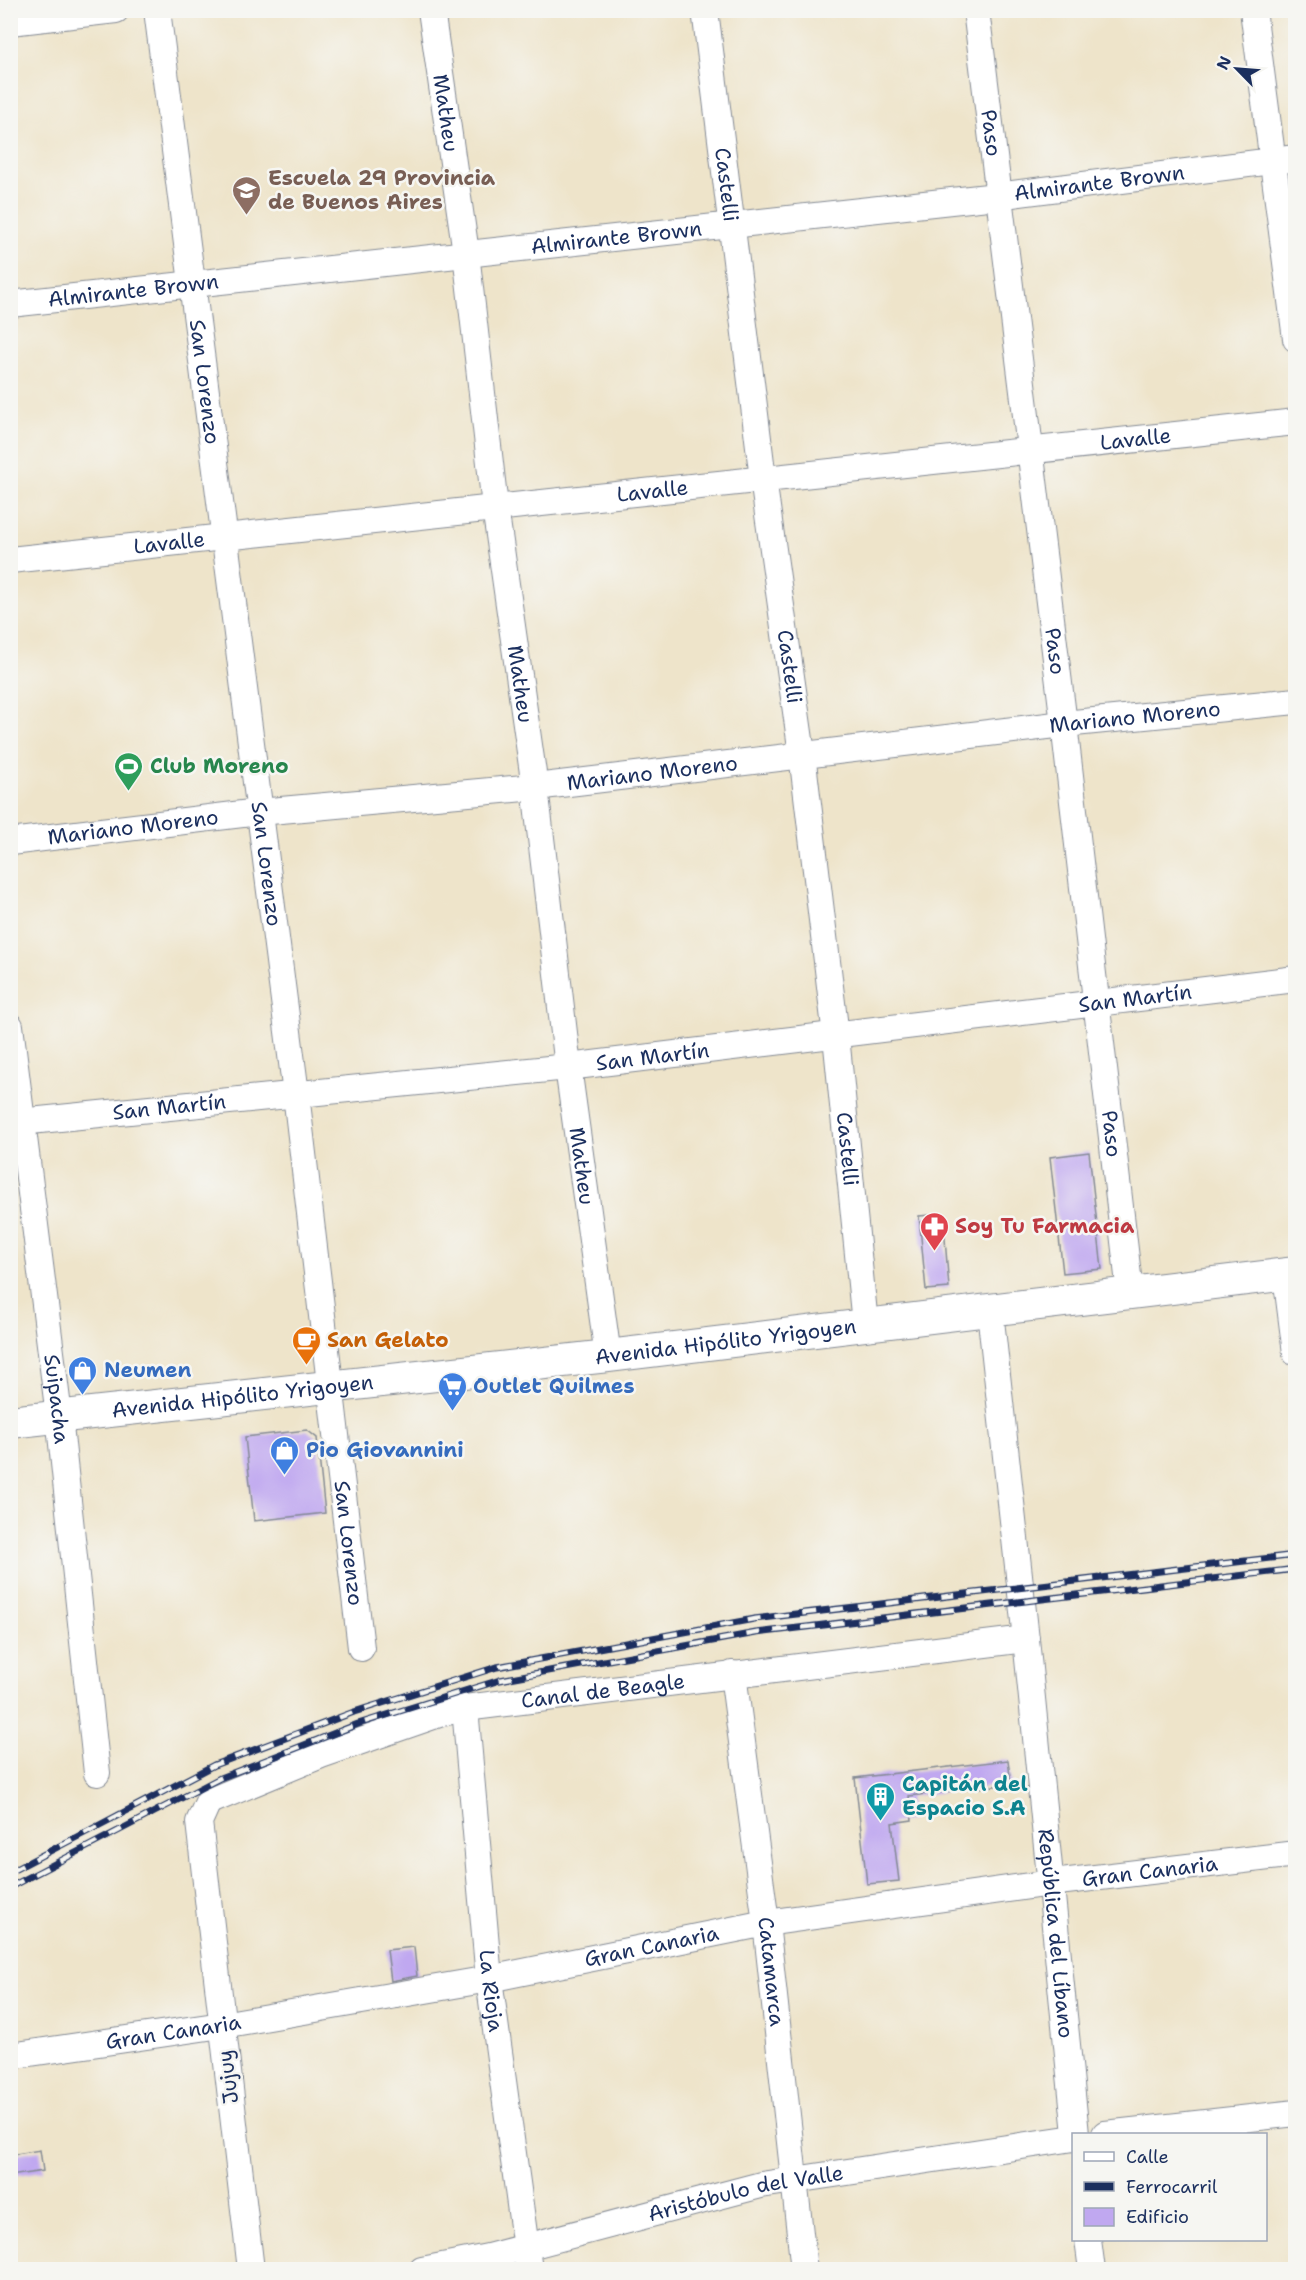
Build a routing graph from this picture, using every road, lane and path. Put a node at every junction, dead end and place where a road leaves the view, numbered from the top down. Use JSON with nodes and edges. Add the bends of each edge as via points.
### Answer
{"nodes":[{"id":1,"x":116,"y":10,"type":"edge"},
{"id":2,"x":157,"y":10,"type":"edge"},
{"id":3,"x":431,"y":10,"type":"edge"},
{"id":4,"x":705,"y":10,"type":"edge"},
{"id":5,"x":976,"y":10,"type":"edge"},
{"id":6,"x":1253,"y":10,"type":"edge"},
{"id":7,"x":10,"y":22,"type":"edge"},
{"id":8,"x":1284,"y":159,"type":"edge"},
{"id":9,"x":997,"y":196,"type":"junction"},
{"id":10,"x":732,"y":224,"type":"junction"},
{"id":11,"x":466,"y":253,"type":"junction"},
{"id":12,"x":192,"y":286,"type":"junction"},
{"id":13,"x":10,"y":304,"type":"edge"},
{"id":14,"x":1296,"y":339,"type":"edge"},
{"id":15,"x":1296,"y":422,"type":"edge"},
{"id":16,"x":1031,"y":452,"type":"junction"},
{"id":17,"x":763,"y":479,"type":"junction"},
{"id":18,"x":495,"y":507,"type":"junction"},
{"id":19,"x":224,"y":536,"type":"junction"},
{"id":20,"x":10,"y":560,"type":"edge"},
{"id":21,"x":1296,"y":701,"type":"edge"},
{"id":22,"x":1064,"y":724,"type":"junction"},
{"id":23,"x":802,"y":754,"type":"junction"},
{"id":24,"x":535,"y":787,"type":"junction"},
{"id":25,"x":259,"y":812,"type":"junction"},
{"id":26,"x":10,"y":842,"type":"edge"},
{"id":27,"x":1296,"y":979,"type":"edge"},
{"id":28,"x":1094,"y":1002,"type":"junction"},
{"id":29,"x":10,"y":1026,"type":"edge"},
{"id":30,"x":836,"y":1036,"type":"junction"},
{"id":31,"x":568,"y":1067,"type":"junction"},
{"id":32,"x":296,"y":1094,"type":"junction"},
{"id":33,"x":16,"y":1122,"type":"edge"},
{"id":34,"x":1291,"y":1274,"type":"edge"},
{"id":35,"x":1130,"y":1293,"type":"junction"},
{"id":36,"x":990,"y":1311,"type":"junction"},
{"id":37,"x":865,"y":1324,"type":"junction"},
{"id":38,"x":1296,"y":1353,"type":"edge"},
{"id":39,"x":609,"y":1356,"type":"junction"},
{"id":40,"x":330,"y":1386,"type":"junction"},
{"id":41,"x":58,"y":1416,"type":"junction"},
{"id":42,"x":10,"y":1422,"type":"edge"},
{"id":43,"x":1026,"y":1639,"type":"junction"},
{"id":44,"x":361,"y":1648,"type":"dead end"},
{"id":45,"x":733,"y":1674,"type":"junction"},
{"id":46,"x":465,"y":1708,"type":"junction"},
{"id":47,"x":97,"y":1773,"type":"dead end"},
{"id":48,"x":201,"y":1813,"type":"joint"},
{"id":49,"x":1296,"y":1854,"type":"edge"},
{"id":50,"x":1051,"y":1883,"type":"junction"},
{"id":51,"x":766,"y":1923,"type":"junction"},
{"id":52,"x":489,"y":1979,"type":"junction"},
{"id":53,"x":222,"y":2025,"type":"junction"},
{"id":54,"x":10,"y":2056,"type":"edge"},
{"id":55,"x":1296,"y":2113,"type":"edge"},
{"id":56,"x":1075,"y":2133,"type":"edge"},
{"id":57,"x":1114,"y":2133,"type":"edge"},
{"id":58,"x":1072,"y":2136,"type":"edge"},
{"id":59,"x":794,"y":2180,"type":"junction"},
{"id":60,"x":1088,"y":2241,"type":"edge"},
{"id":61,"x":528,"y":2258,"type":"edge"},
{"id":62,"x":251,"y":2270,"type":"edge"},
{"id":63,"x":422,"y":2270,"type":"edge"},
{"id":64,"x":804,"y":2270,"type":"edge"},
{"id":65,"x":1092,"y":2270,"type":"edge"}],
"edges":[{"from":1,"to":7,"type":"street"},
{"from":2,"to":12,"type":"street","name":"San Lorenzo"},
{"from":3,"to":11,"type":"street","name":"Matheu"},
{"from":4,"to":10,"type":"street","name":"Castelli"},
{"from":5,"to":9,"type":"street","name":"Paso"},
{"from":6,"to":8,"type":"street"},
{"from":8,"to":9,"type":"street","name":"Almirante Brown"},
{"from":8,"to":14,"type":"street"},
{"from":9,"to":10,"type":"street","name":"Almirante Brown"},
{"from":9,"to":16,"type":"street","name":"Paso"},
{"from":10,"to":11,"type":"street","name":"Almirante Brown"},
{"from":10,"to":17,"type":"street","name":"Castelli"},
{"from":11,"to":12,"type":"street","name":"Almirante Brown"},
{"from":11,"to":18,"type":"street","name":"Matheu"},
{"from":12,"to":13,"type":"street","name":"Almirante Brown"},
{"from":12,"to":19,"type":"street","name":"San Lorenzo"},
{"from":15,"to":16,"type":"street","name":"Lavalle"},
{"from":16,"to":17,"type":"street","name":"Lavalle"},
{"from":16,"to":22,"type":"street","name":"Paso"},
{"from":17,"to":18,"type":"street","name":"Lavalle"},
{"from":17,"to":23,"type":"street","name":"Castelli"},
{"from":18,"to":19,"type":"street","name":"Lavalle"},
{"from":18,"to":24,"type":"street","name":"Matheu"},
{"from":19,"to":20,"type":"street","name":"Lavalle"},
{"from":19,"to":25,"type":"street","name":"San Lorenzo"},
{"from":21,"to":22,"type":"street","name":"Mariano Moreno"},
{"from":22,"to":23,"type":"street","name":"Mariano Moreno"},
{"from":22,"to":28,"type":"street","name":"Paso"},
{"from":23,"to":24,"type":"street","name":"Mariano Moreno"},
{"from":23,"to":30,"type":"street","name":"Castelli"},
{"from":24,"to":25,"type":"street","name":"Mariano Moreno"},
{"from":24,"to":31,"type":"street","name":"Matheu"},
{"from":25,"to":26,"type":"street","name":"Mariano Moreno"},
{"from":25,"to":32,"type":"street","name":"San Lorenzo"},
{"from":27,"to":28,"type":"street","name":"San Martín"},
{"from":28,"to":30,"type":"street","name":"San Martín"},
{"from":28,"to":35,"type":"street","name":"Paso"},
{"from":29,"to":33,"type":"street","name":"Suipacha"},
{"from":30,"to":31,"type":"street","name":"San Martín"},
{"from":30,"to":37,"type":"street","name":"Castelli"},
{"from":31,"to":32,"type":"street","name":"San Martín"},
{"from":31,"to":39,"type":"street","name":"Matheu"},
{"from":32,"to":33,"type":"street","name":"San Martín"},
{"from":32,"to":40,"type":"street","name":"San Lorenzo"},
{"from":33,"to":41,"type":"street","name":"Suipacha"},
{"from":34,"to":35,"type":"main road","name":"Avenida Hipólito Yrigoyen"},
{"from":34,"to":38,"type":"street"},
{"from":35,"to":36,"type":"main road","name":"Avenida Hipólito Yrigoyen"},
{"from":36,"to":37,"type":"main road","name":"Avenida Hipólito Yrigoyen"},
{"from":36,"to":43,"type":"street","name":"República del Líbano"},
{"from":37,"to":39,"type":"main road","name":"Avenida Hipólito Yrigoyen"},
{"from":39,"to":40,"type":"main road","name":"Avenida Hipólito Yrigoyen"},
{"from":40,"to":41,"type":"main road","name":"Avenida Hipólito Yrigoyen"},
{"from":40,"to":44,"type":"street","name":"San Lorenzo"},
{"from":41,"to":42,"type":"main road","name":"Avenida Hipólito Yrigoyen"},
{"from":41,"to":47,"type":"street","name":"Suipacha"},
{"from":43,"to":45,"type":"street","name":"Canal de Beagle"},
{"from":43,"to":50,"type":"street","name":"República del Líbano"},
{"from":45,"to":46,"type":"street","name":"Canal de Beagle"},
{"from":45,"to":51,"type":"street","name":"Catamarca"},
{"from":46,"to":48,"type":"street","name":"Canal de Beagle","via":[[321,1755],[215,1797]]},
{"from":46,"to":52,"type":"street","name":"La Rioja"},
{"from":48,"to":53,"type":"street","name":"Jujuy"},
{"from":49,"to":50,"type":"street","name":"Gran Canaria"},
{"from":50,"to":51,"type":"street","name":"Gran Canaria"},
{"from":50,"to":56,"type":"street","name":"República del Líbano"},
{"from":51,"to":52,"type":"street","name":"Gran Canaria"},
{"from":51,"to":59,"type":"street","name":"Catamarca"},
{"from":52,"to":53,"type":"street","name":"Gran Canaria"},
{"from":52,"to":61,"type":"street","name":"La Rioja"},
{"from":53,"to":54,"type":"street","name":"Gran Canaria"},
{"from":53,"to":62,"type":"street","name":"Jujuy"},
{"from":55,"to":57,"type":"street"},
{"from":58,"to":59,"type":"street","name":"Aristóbulo del Valle"},
{"from":59,"to":61,"type":"street","name":"Aristóbulo del Valle","via":[[761,2185]]},
{"from":59,"to":64,"type":"street","name":"Catamarca"},
{"from":60,"to":65,"type":"street"},
{"from":61,"to":63,"type":"street","name":"Aristóbulo del Valle"}]}
